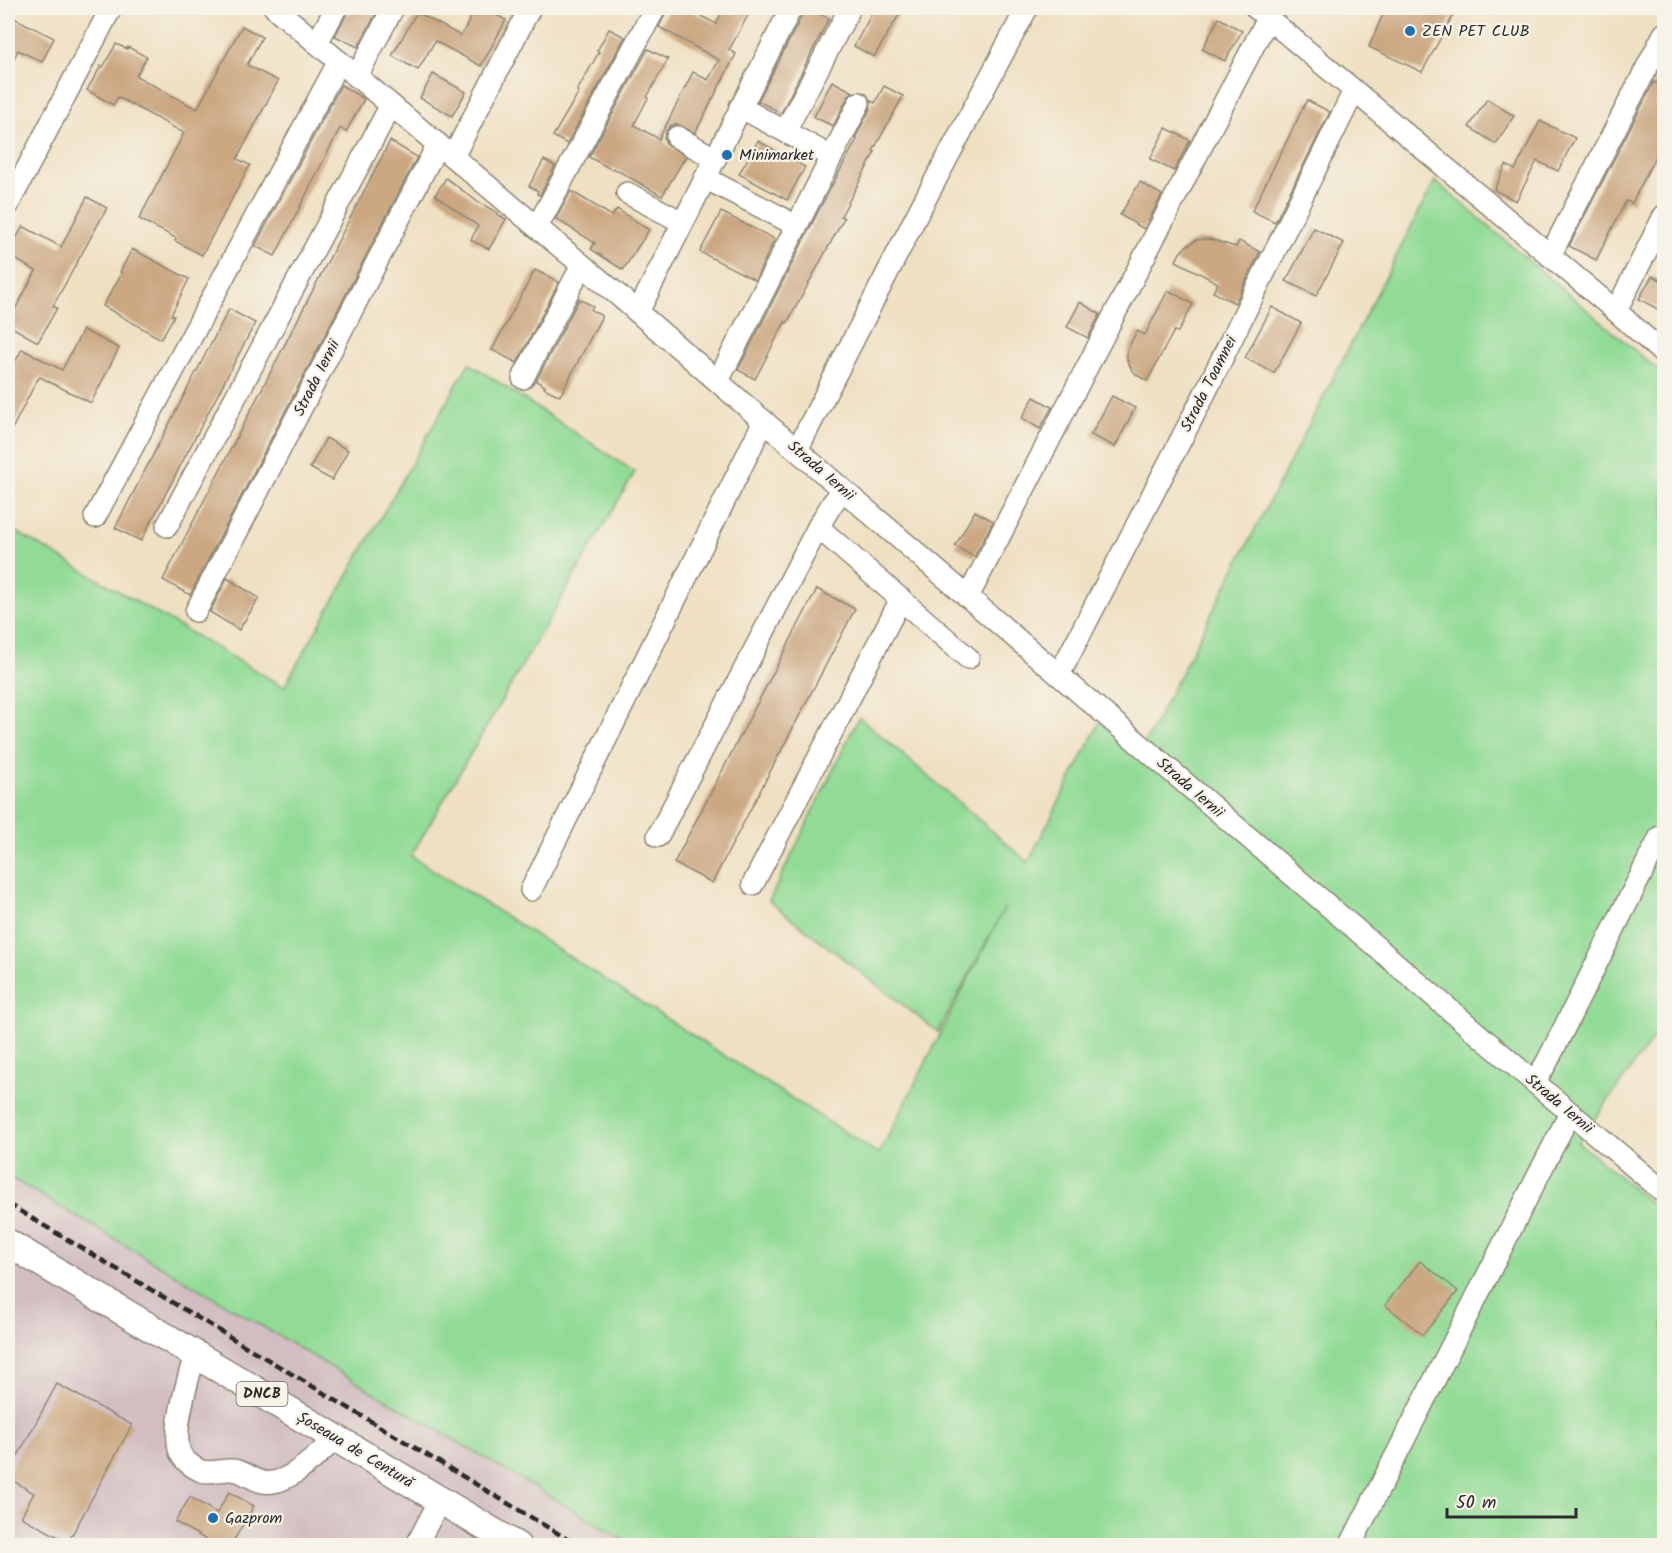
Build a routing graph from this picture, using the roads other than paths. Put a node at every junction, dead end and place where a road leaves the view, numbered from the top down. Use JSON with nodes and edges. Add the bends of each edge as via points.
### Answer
{"nodes":[{"id":1,"x":111,"y":8,"type":"edge"},
{"id":2,"x":275,"y":8,"type":"edge"},
{"id":3,"x":336,"y":8,"type":"edge"},
{"id":4,"x":393,"y":8,"type":"edge"},
{"id":5,"x":530,"y":8,"type":"edge"},
{"id":6,"x":655,"y":8,"type":"edge"},
{"id":7,"x":791,"y":8,"type":"edge"},
{"id":8,"x":850,"y":8,"type":"edge"},
{"id":9,"x":1027,"y":8,"type":"edge"},
{"id":10,"x":1262,"y":13,"type":"edge"},
{"id":11,"x":1665,"y":34,"type":"edge"},
{"id":12,"x":317,"y":43,"type":"junction"},
{"id":13,"x":339,"y":61,"type":"junction"},
{"id":14,"x":357,"y":76,"type":"junction"},
{"id":15,"x":1354,"y":91,"type":"junction"},
{"id":16,"x":859,"y":103,"type":"dead end"},
{"id":17,"x":391,"y":105,"type":"junction"},
{"id":18,"x":740,"y":107,"type":"junction"},
{"id":19,"x":790,"y":122,"type":"dead end"},
{"id":20,"x":677,"y":137,"type":"dead end"},
{"id":21,"x":819,"y":150,"type":"dead end"},
{"id":22,"x":446,"y":151,"type":"junction"},
{"id":23,"x":714,"y":158,"type":"junction"},
{"id":24,"x":705,"y":178,"type":"junction"},
{"id":25,"x":627,"y":193,"type":"dead end"},
{"id":26,"x":8,"y":205,"type":"edge"},
{"id":27,"x":1665,"y":216,"type":"edge"},
{"id":28,"x":784,"y":219,"type":"dead end"},
{"id":29,"x":682,"y":222,"type":"junction"},
{"id":30,"x":537,"y":227,"type":"junction"},
{"id":31,"x":1550,"y":256,"type":"junction"},
{"id":32,"x":582,"y":264,"type":"junction"},
{"id":33,"x":1616,"y":311,"type":"junction"},
{"id":34,"x":638,"y":312,"type":"junction"},
{"id":35,"x":1665,"y":354,"type":"edge"},
{"id":36,"x":523,"y":378,"type":"dead end"},
{"id":37,"x":718,"y":381,"type":"junction"},
{"id":38,"x":764,"y":421,"type":"junction"},
{"id":39,"x":797,"y":450,"type":"junction"},
{"id":40,"x":843,"y":490,"type":"junction"},
{"id":41,"x":95,"y":518,"type":"dead end"},
{"id":42,"x":167,"y":526,"type":"dead end"},
{"id":43,"x":818,"y":527,"type":"junction"},
{"id":44,"x":968,"y":597,"type":"junction"},
{"id":45,"x":901,"y":599,"type":"junction"},
{"id":46,"x":196,"y":611,"type":"dead end"},
{"id":47,"x":968,"y":658,"type":"dead end"},
{"id":48,"x":1059,"y":675,"type":"junction"},
{"id":49,"x":658,"y":836,"type":"dead end"},
{"id":50,"x":1660,"y":837,"type":"dead end"},
{"id":51,"x":753,"y":884,"type":"dead end"},
{"id":52,"x":531,"y":890,"type":"dead end"},
{"id":53,"x":1534,"y":1083,"type":"junction"},
{"id":54,"x":1570,"y":1113,"type":"junction"},
{"id":55,"x":1665,"y":1192,"type":"edge"},
{"id":56,"x":8,"y":1243,"type":"edge"},
{"id":57,"x":195,"y":1354,"type":"junction"},
{"id":58,"x":336,"y":1438,"type":"junction"},
{"id":59,"x":440,"y":1500,"type":"junction"},
{"id":60,"x":416,"y":1545,"type":"edge"},
{"id":61,"x":517,"y":1545,"type":"edge"},
{"id":62,"x":1350,"y":1545,"type":"edge"}],
"edges":[{"from":1,"to":26,"type":"street"},
{"from":2,"to":12,"type":"street","name":"Strada Iernii"},
{"from":3,"to":12,"type":"street"},
{"from":4,"to":14,"type":"street"},
{"from":5,"to":22,"type":"street"},
{"from":6,"to":30,"type":"street"},
{"from":7,"to":18,"type":"street"},
{"from":8,"to":19,"type":"street"},
{"from":9,"to":39,"type":"street"},
{"from":10,"to":15,"type":"street"},
{"from":10,"to":44,"type":"street"},
{"from":11,"to":31,"type":"street"},
{"from":12,"to":13,"type":"street","name":"Strada Iernii"},
{"from":13,"to":14,"type":"street","name":"Strada Iernii"},
{"from":13,"to":41,"type":"street"},
{"from":14,"to":17,"type":"street","name":"Strada Iernii"},
{"from":15,"to":31,"type":"street"},
{"from":15,"to":48,"type":"street","name":"Strada Toamnei","via":[[1203,397]]},
{"from":16,"to":37,"type":"street"},
{"from":17,"to":22,"type":"street","name":"Strada Iernii"},
{"from":17,"to":42,"type":"street"},
{"from":18,"to":21,"type":"street"},
{"from":18,"to":23,"type":"street"},
{"from":20,"to":23,"type":"street"},
{"from":22,"to":30,"type":"street","name":"Strada Iernii"},
{"from":22,"to":46,"type":"street","name":"Strada Iernii"},
{"from":23,"to":24,"type":"street"},
{"from":24,"to":28,"type":"street"},
{"from":24,"to":29,"type":"street"},
{"from":25,"to":29,"type":"street"},
{"from":27,"to":33,"type":"street"},
{"from":29,"to":34,"type":"street"},
{"from":30,"to":32,"type":"street","name":"Strada Iernii"},
{"from":31,"to":33,"type":"street"},
{"from":32,"to":34,"type":"street","name":"Strada Iernii"},
{"from":32,"to":36,"type":"street"},
{"from":33,"to":35,"type":"street"},
{"from":34,"to":37,"type":"street","name":"Strada Iernii"},
{"from":37,"to":38,"type":"street","name":"Strada Iernii"},
{"from":38,"to":39,"type":"street","name":"Strada Iernii"},
{"from":38,"to":52,"type":"street"},
{"from":39,"to":40,"type":"street","name":"Strada Iernii"},
{"from":40,"to":43,"type":"street"},
{"from":40,"to":44,"type":"street","name":"Strada Iernii"},
{"from":43,"to":45,"type":"street"},
{"from":43,"to":49,"type":"street"},
{"from":44,"to":48,"type":"street","name":"Strada Iernii"},
{"from":45,"to":47,"type":"street"},
{"from":45,"to":51,"type":"street"},
{"from":48,"to":53,"type":"street","name":"Strada Iernii"},
{"from":50,"to":53,"type":"street"},
{"from":53,"to":54,"type":"street","name":"Strada Iernii"},
{"from":54,"to":55,"type":"street","name":"Strada Iernii"},
{"from":54,"to":62,"type":"street"},
{"from":56,"to":57,"type":"main road","name":"Șoseaua de Centură","number":"DNCB"},
{"from":57,"to":58,"type":"main road","name":"Șoseaua de Centură","number":"DNCB"},
{"from":57,"to":58,"type":"street","via":[[178,1440],[187,1463],[198,1470],[234,1470],[264,1483],[277,1482],[312,1460]]},
{"from":58,"to":59,"type":"main road","name":"Șoseaua de Centură","number":"DNCB"},
{"from":59,"to":60,"type":"street"},
{"from":59,"to":61,"type":"main road","name":"Șoseaua de Centură","number":"DNCB"}]}
